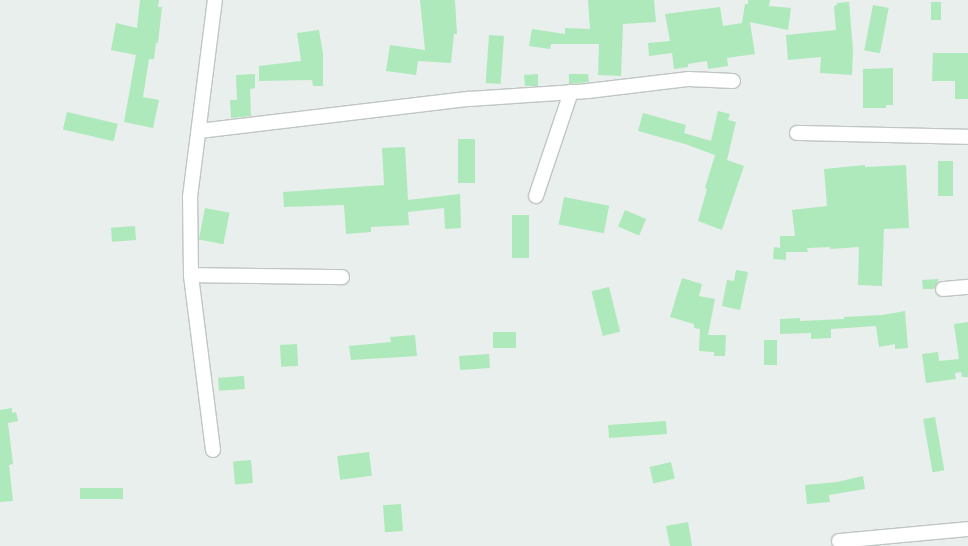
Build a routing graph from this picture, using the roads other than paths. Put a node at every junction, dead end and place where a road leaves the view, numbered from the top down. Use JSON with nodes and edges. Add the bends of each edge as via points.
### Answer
{"nodes":[{"id":1,"x":215,"y":0,"type":"edge"},
{"id":2,"x":733,"y":81,"type":"dead end"},
{"id":3,"x":572,"y":92,"type":"junction"},
{"id":4,"x":199,"y":132,"type":"junction"},
{"id":5,"x":797,"y":133,"type":"dead end"},
{"id":6,"x":968,"y":137,"type":"edge"},
{"id":7,"x":536,"y":196,"type":"dead end"},
{"id":8,"x":190,"y":275,"type":"junction"},
{"id":9,"x":342,"y":277,"type":"dead end"},
{"id":10,"x":968,"y":287,"type":"edge"},
{"id":11,"x":943,"y":289,"type":"dead end"},
{"id":12,"x":213,"y":450,"type":"dead end"},
{"id":13,"x":968,"y":529,"type":"edge"},
{"id":14,"x":839,"y":540,"type":"dead end"}],
"edges":[{"from":1,"to":4,"type":"street"},
{"from":2,"to":3,"type":"street","via":[[689,79]]},
{"from":3,"to":4,"type":"street","via":[[469,99]]},
{"from":3,"to":7,"type":"street"},
{"from":4,"to":8,"type":"street","via":[[190,197]]},
{"from":5,"to":6,"type":"street"},
{"from":8,"to":9,"type":"street"},
{"from":8,"to":12,"type":"street"},
{"from":10,"to":11,"type":"street"},
{"from":13,"to":14,"type":"street"}]}
